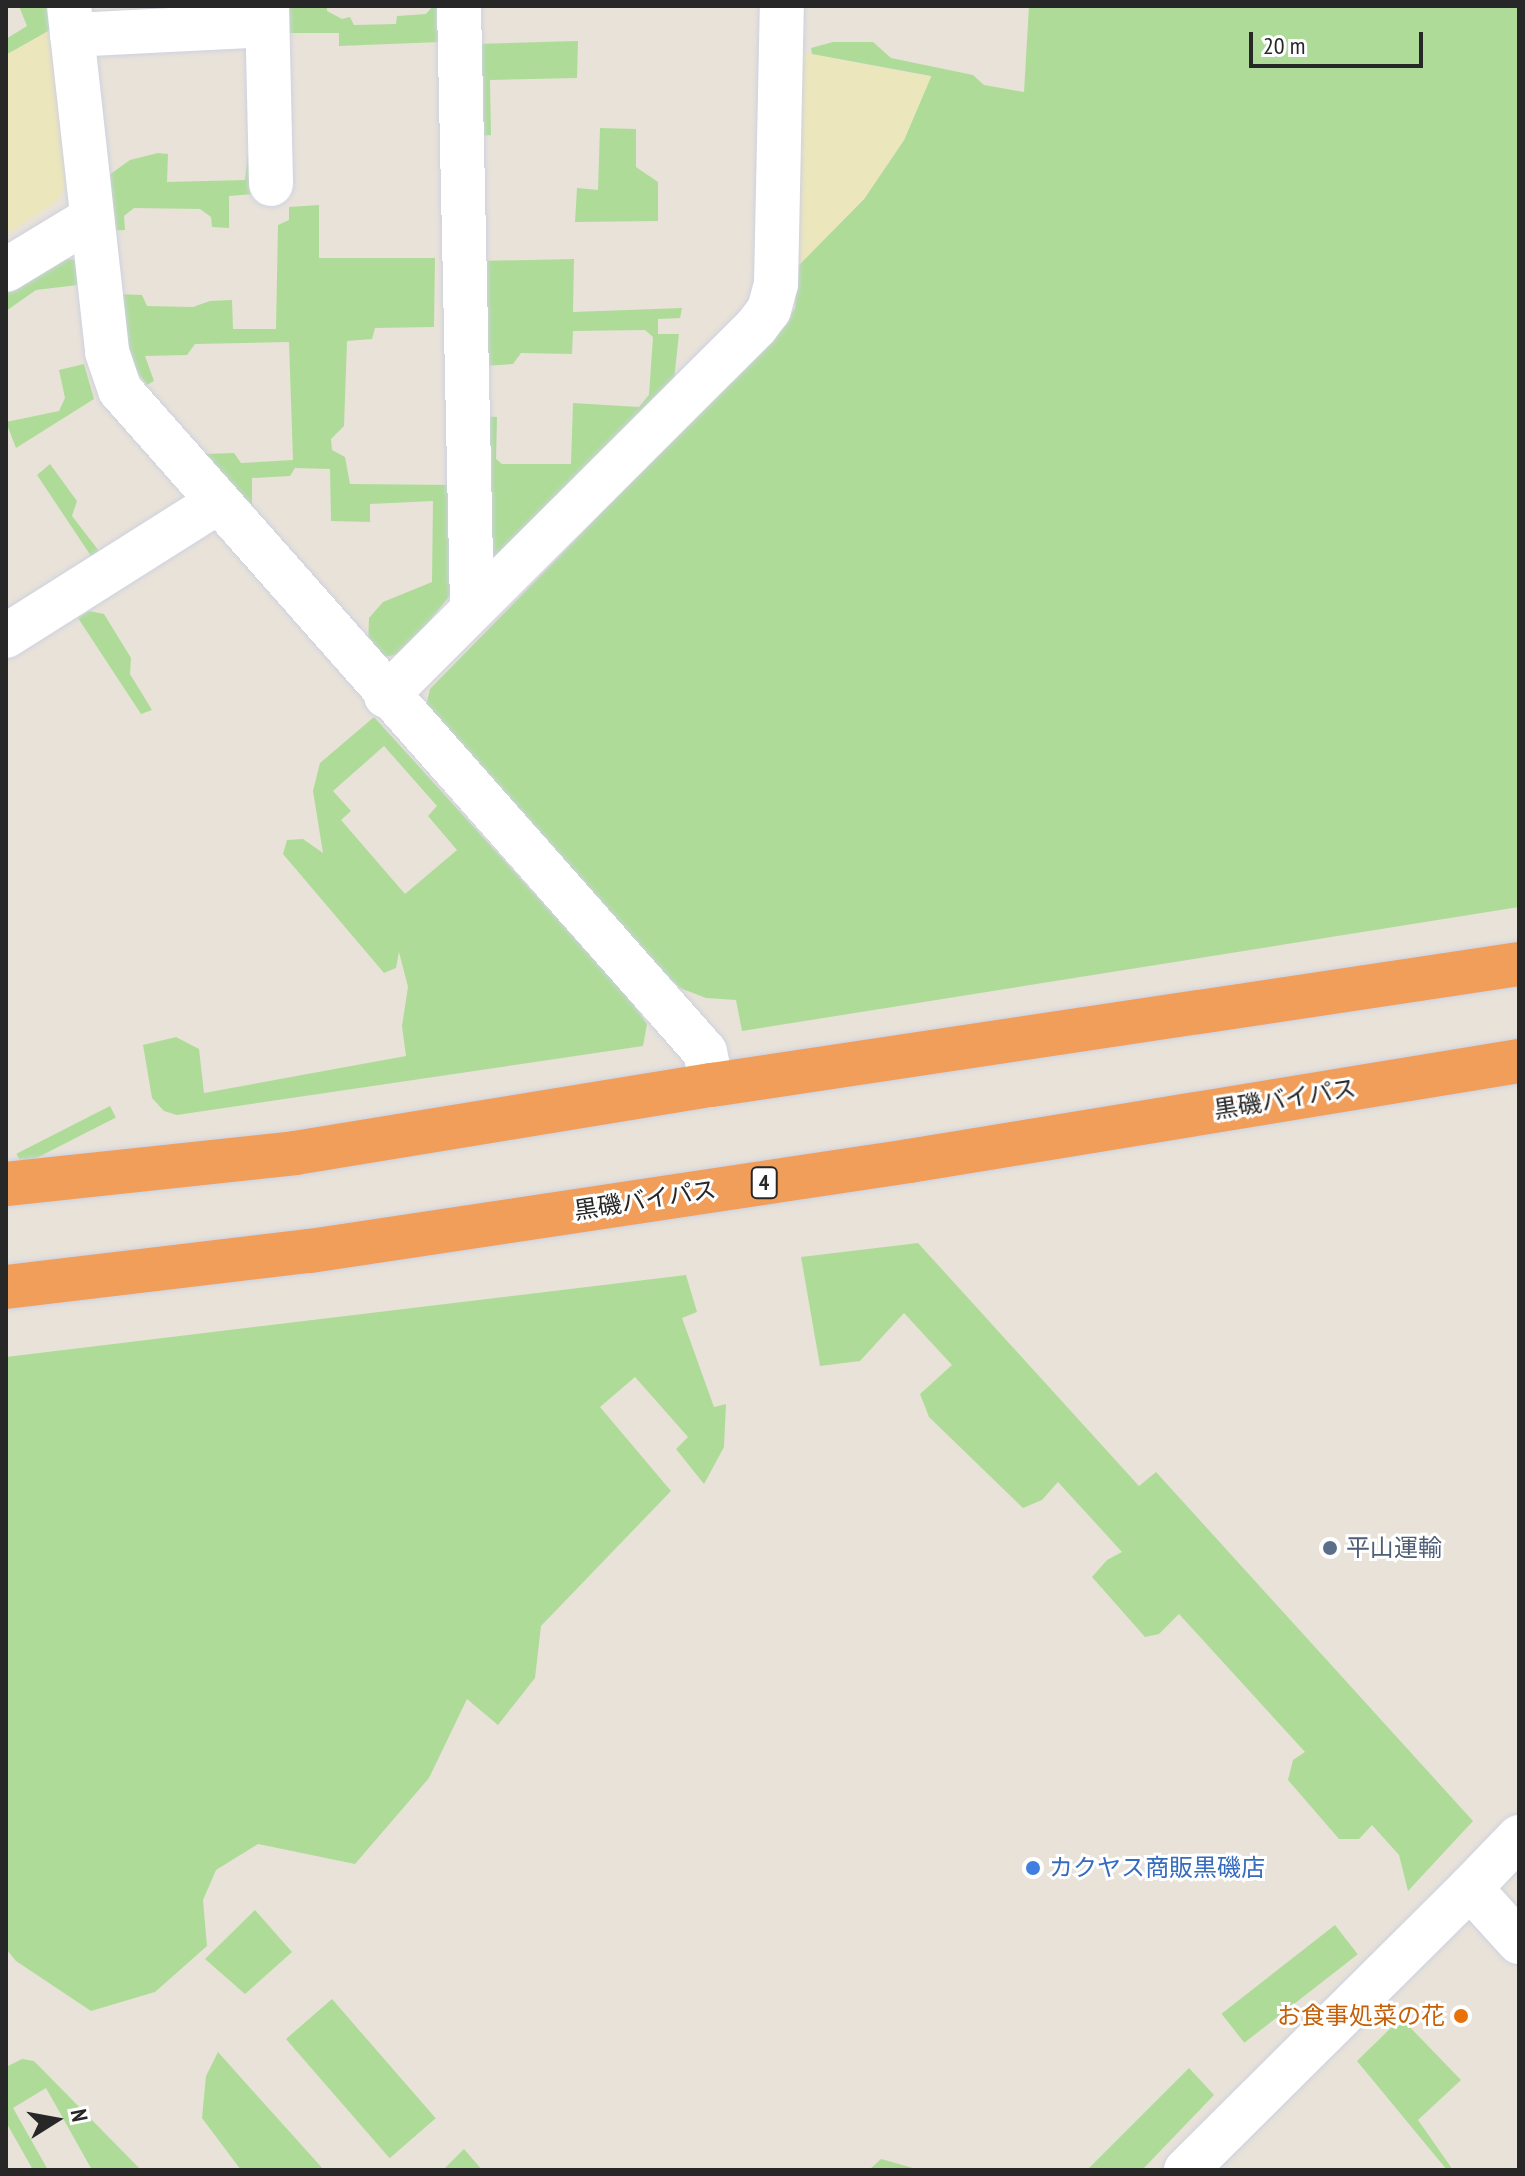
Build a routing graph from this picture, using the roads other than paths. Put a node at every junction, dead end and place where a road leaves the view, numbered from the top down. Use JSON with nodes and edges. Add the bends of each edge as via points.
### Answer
{"nodes":[{"id":1,"x":459,"y":6,"type":"edge"},
{"id":2,"x":782,"y":6,"type":"edge"},
{"id":3,"x":267,"y":16,"type":"edge"},
{"id":4,"x":70,"y":20,"type":"edge"},
{"id":5,"x":271,"y":184,"type":"dead end"},
{"id":6,"x":92,"y":218,"type":"junction"},
{"id":7,"x":6,"y":270,"type":"edge"},
{"id":8,"x":218,"y":502,"type":"junction"},
{"id":9,"x":472,"y":608,"type":"junction"},
{"id":10,"x":6,"y":636,"type":"edge"},
{"id":11,"x":386,"y":696,"type":"junction"},
{"id":12,"x":1519,"y":964,"type":"edge"},
{"id":13,"x":1519,"y":1061,"type":"edge"},
{"id":14,"x":712,"y":1085,"type":"junction"},
{"id":15,"x":6,"y":1184,"type":"edge"},
{"id":16,"x":6,"y":1287,"type":"edge"},
{"id":17,"x":1519,"y":1837,"type":"edge"},
{"id":18,"x":1470,"y":1888,"type":"junction"},
{"id":19,"x":1519,"y":1942,"type":"edge"},
{"id":20,"x":1186,"y":2170,"type":"edge"}],
"edges":[{"from":1,"to":9,"type":"street"},
{"from":2,"to":9,"type":"street","via":[[776,284],[769,310]]},
{"from":3,"to":4,"type":"street"},
{"from":3,"to":5,"type":"street"},
{"from":4,"to":6,"type":"street"},
{"from":6,"to":7,"type":"street"},
{"from":6,"to":8,"type":"street","via":[[107,352],[120,390]]},
{"from":8,"to":10,"type":"street"},
{"from":8,"to":11,"type":"street"},
{"from":9,"to":11,"type":"street"},
{"from":11,"to":14,"type":"street","via":[[705,1052]]},
{"from":12,"to":14,"type":"highway"},
{"from":13,"to":16,"type":"highway","name":"黒磯バイパス","number":"4","via":[[909,1161],[341,1246]]},
{"from":14,"to":15,"type":"highway","via":[[295,1153]]},
{"from":17,"to":18,"type":"street"},
{"from":18,"to":19,"type":"street"},
{"from":18,"to":20,"type":"street"}]}
